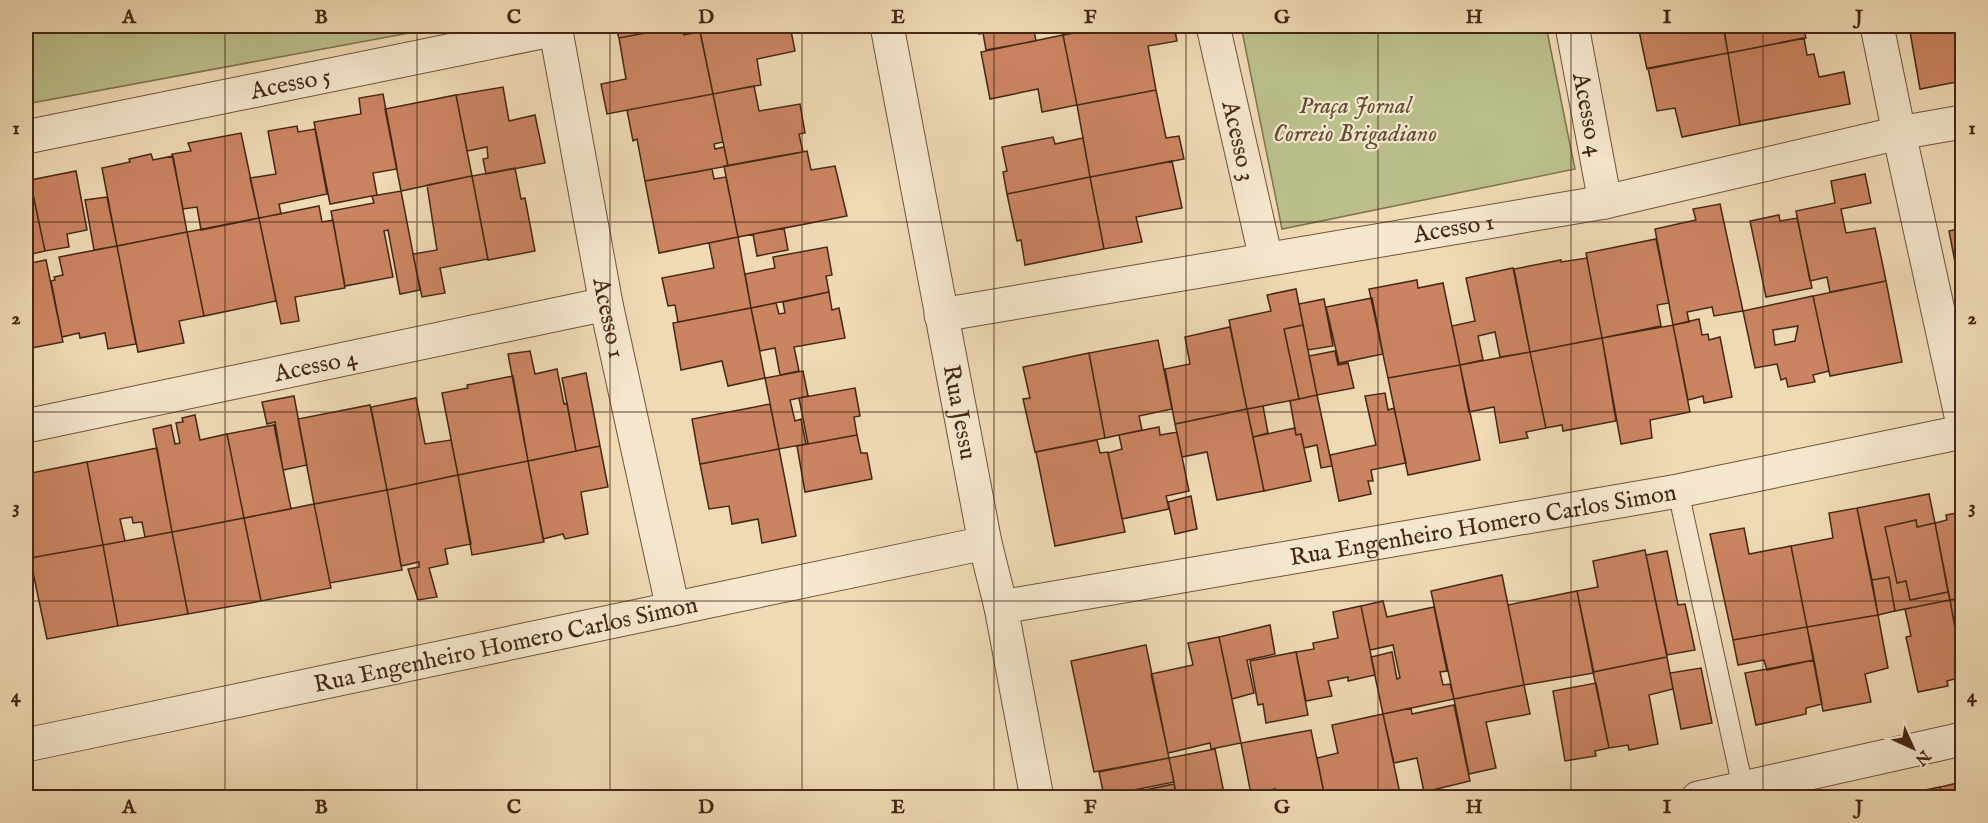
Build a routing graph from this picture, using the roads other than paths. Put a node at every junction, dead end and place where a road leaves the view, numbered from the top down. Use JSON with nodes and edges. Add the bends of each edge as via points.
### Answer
{"nodes":[{"id":1,"x":887,"y":26,"type":"edge"},
{"id":2,"x":1213,"y":26,"type":"edge"},
{"id":3,"x":1572,"y":26,"type":"edge"},
{"id":4,"x":1877,"y":26,"type":"edge"},
{"id":5,"x":555,"y":27,"type":"edge"},
{"id":6,"x":1962,"y":122,"type":"edge"},
{"id":7,"x":1899,"y":133,"type":"junction"},
{"id":8,"x":26,"y":137,"type":"edge"},
{"id":9,"x":1605,"y":202,"type":"junction"},
{"id":10,"x":1266,"y":259,"type":"junction"},
{"id":11,"x":606,"y":304,"type":"junction"},
{"id":12,"x":941,"y":315,"type":"junction"},
{"id":13,"x":1962,"y":420,"type":"edge"},
{"id":14,"x":26,"y":426,"type":"edge"},
{"id":15,"x":1962,"y":432,"type":"edge"},
{"id":16,"x":1678,"y":491,"type":"junction"},
{"id":17,"x":985,"y":543,"type":"junction"},
{"id":18,"x":1001,"y":607,"type":"junction"},
{"id":19,"x":673,"y":609,"type":"junction"},
{"id":20,"x":1962,"y":739,"type":"edge"},
{"id":21,"x":26,"y":743,"type":"edge"},
{"id":22,"x":1743,"y":788,"type":"junction"},
{"id":23,"x":1789,"y":788,"type":"edge"},
{"id":24,"x":1037,"y":798,"type":"edge"},
{"id":25,"x":1698,"y":798,"type":"edge"}],
"edges":[{"from":1,"to":12,"type":"street","name":"Rua Jessu"},
{"from":2,"to":10,"type":"street","name":"Acesso 3"},
{"from":3,"to":9,"type":"street","name":"Acesso 4"},
{"from":4,"to":7,"type":"street"},
{"from":5,"to":8,"type":"street","name":"Acesso 5"},
{"from":5,"to":11,"type":"street","name":"Acesso 1"},
{"from":6,"to":7,"type":"street","name":"Acesso 1"},
{"from":7,"to":9,"type":"street","name":"Acesso 1"},
{"from":7,"to":13,"type":"street"},
{"from":9,"to":10,"type":"street","name":"Acesso 1"},
{"from":10,"to":12,"type":"street","name":"Acesso 1"},
{"from":11,"to":14,"type":"street","name":"Acesso 4"},
{"from":11,"to":19,"type":"street","name":"Acesso 1"},
{"from":12,"to":17,"type":"street","name":"Rua Jessu"},
{"from":15,"to":16,"type":"street","name":"Rua Engenheiro Homero Carlos Simon"},
{"from":16,"to":18,"type":"street","name":"Rua Engenheiro Homero Carlos Simon"},
{"from":16,"to":22,"type":"lane"},
{"from":17,"to":18,"type":"street","name":"Rua Jessu"},
{"from":17,"to":19,"type":"street","name":"Rua Engenheiro Homero Carlos Simon"},
{"from":18,"to":24,"type":"street","name":"Rua Jessu"},
{"from":19,"to":21,"type":"street","name":"Rua Engenheiro Homero Carlos Simon"},
{"from":20,"to":23,"type":"street"},
{"from":22,"to":23,"type":"street"},
{"from":22,"to":25,"type":"street"}]}
